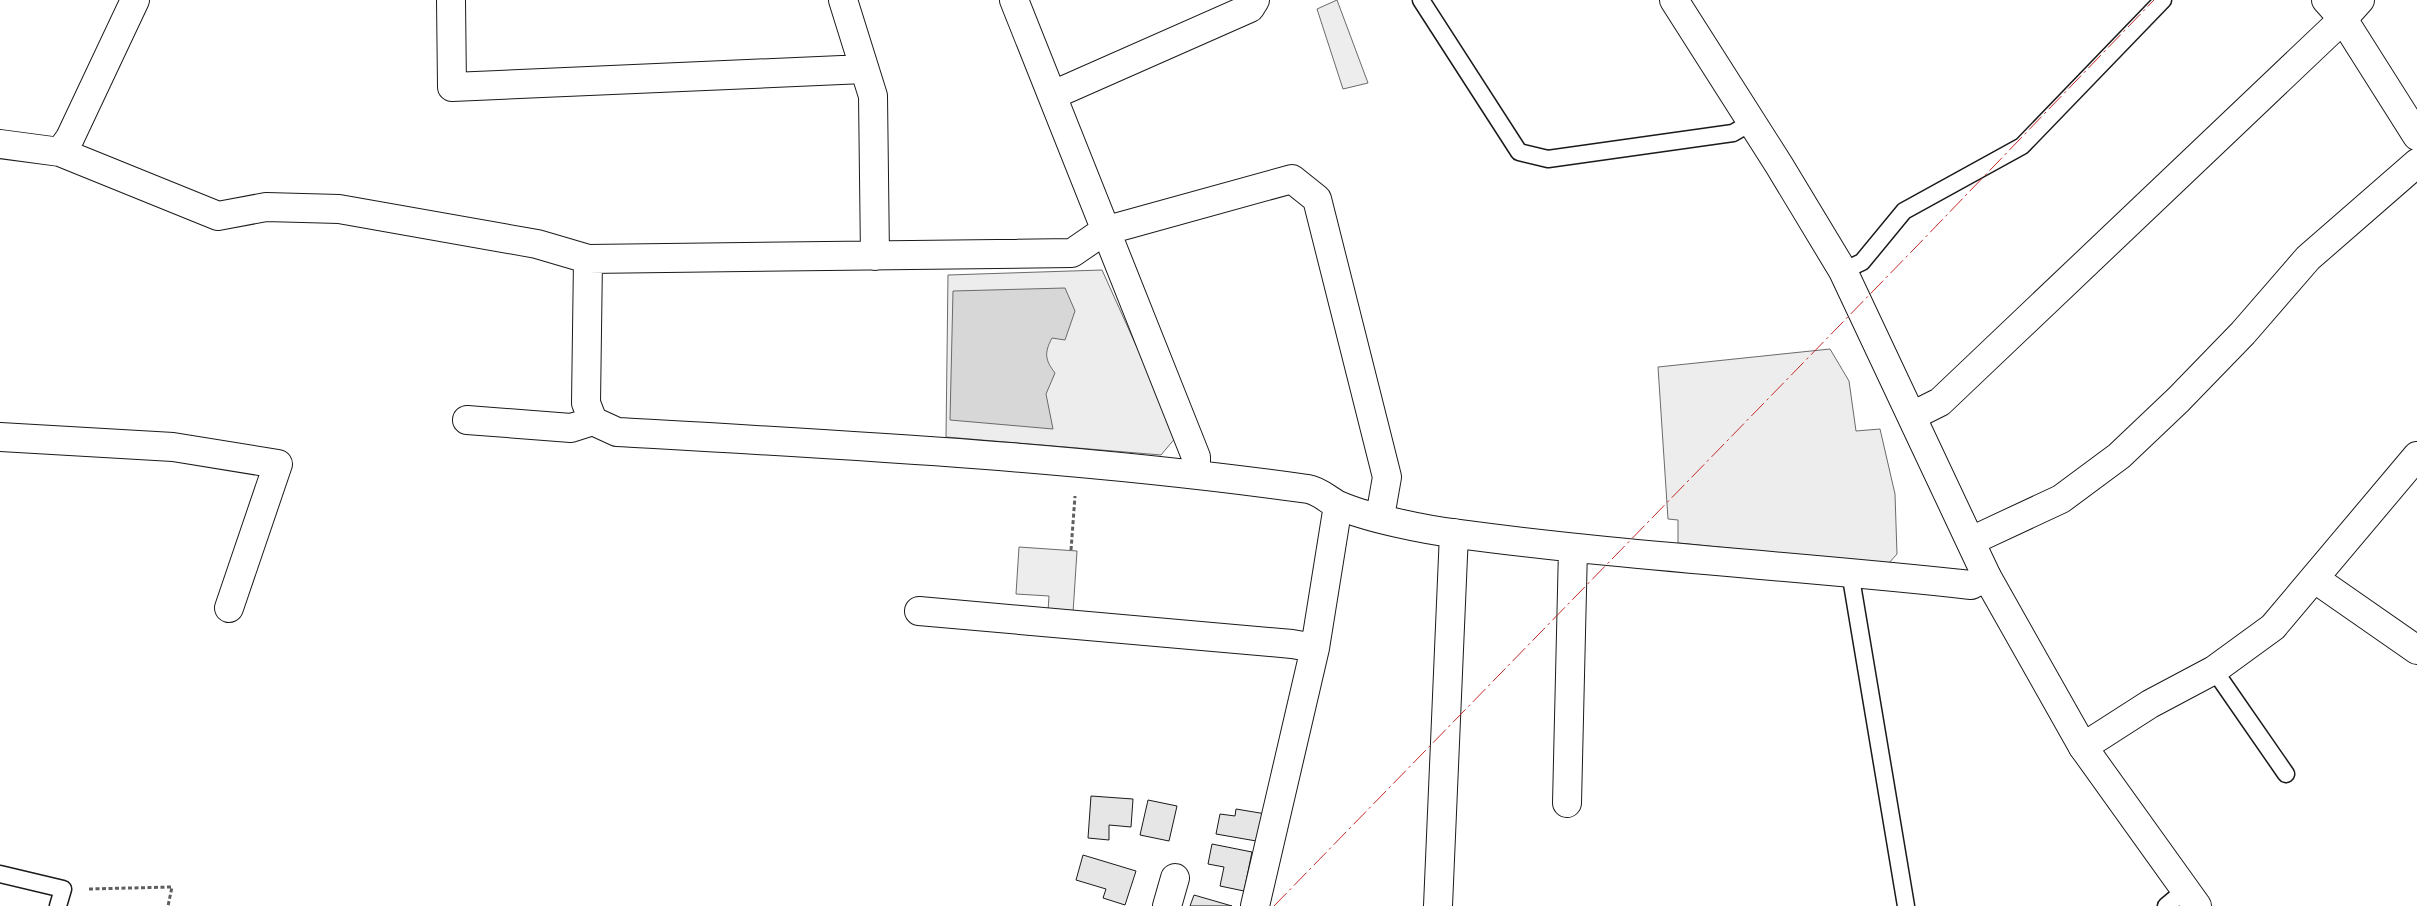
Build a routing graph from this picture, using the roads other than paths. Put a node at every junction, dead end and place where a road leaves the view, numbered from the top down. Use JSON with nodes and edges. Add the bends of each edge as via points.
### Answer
{"nodes":[{"id":1,"x":135,"y":0,"type":"edge"},
{"id":2,"x":451,"y":0,"type":"edge"},
{"id":3,"x":843,"y":0,"type":"edge"},
{"id":4,"x":1014,"y":0,"type":"edge"},
{"id":5,"x":1255,"y":0,"type":"edge"},
{"id":6,"x":1421,"y":0,"type":"edge"},
{"id":7,"x":1674,"y":0,"type":"edge"},
{"id":8,"x":2163,"y":0,"type":"edge"},
{"id":9,"x":2343,"y":6,"type":"edge"},
{"id":10,"x":864,"y":69,"type":"junction"},
{"id":11,"x":1053,"y":95,"type":"junction"},
{"id":12,"x":1752,"y":122,"type":"junction"},
{"id":13,"x":2417,"y":136,"type":"edge"},
{"id":14,"x":0,"y":144,"type":"edge"},
{"id":15,"x":60,"y":152,"type":"junction"},
{"id":16,"x":2417,"y":163,"type":"edge"},
{"id":17,"x":1104,"y":230,"type":"junction"},
{"id":18,"x":876,"y":256,"type":"junction"},
{"id":19,"x":588,"y":259,"type":"junction"},
{"id":20,"x":1843,"y":271,"type":"junction"},
{"id":21,"x":1912,"y":416,"type":"junction"},
{"id":22,"x":467,"y":420,"type":"dead end"},
{"id":23,"x":593,"y":421,"type":"junction"},
{"id":24,"x":0,"y":437,"type":"edge"},
{"id":25,"x":2417,"y":456,"type":"edge"},
{"id":26,"x":1196,"y":474,"type":"junction"},
{"id":27,"x":1338,"y":505,"type":"junction"},
{"id":28,"x":1380,"y":518,"type":"junction"},
{"id":29,"x":1454,"y":534,"type":"junction"},
{"id":30,"x":1971,"y":541,"type":"junction"},
{"id":31,"x":1573,"y":548,"type":"junction"},
{"id":32,"x":1850,"y":572,"type":"junction"},
{"id":33,"x":1987,"y":577,"type":"junction"},
{"id":34,"x":2315,"y":579,"type":"junction"},
{"id":35,"x":230,"y":608,"type":"dead end"},
{"id":36,"x":919,"y":611,"type":"dead end"},
{"id":37,"x":1315,"y":648,"type":"junction"},
{"id":38,"x":2417,"y":650,"type":"edge"},
{"id":39,"x":2214,"y":670,"type":"junction"},
{"id":40,"x":2083,"y":746,"type":"junction"},
{"id":41,"x":2286,"y":774,"type":"dead end"},
{"id":42,"x":1567,"y":803,"type":"dead end"},
{"id":43,"x":0,"y":874,"type":"edge"},
{"id":44,"x":1175,"y":878,"type":"dead end"},
{"id":45,"x":2182,"y":901,"type":"edge"},
{"id":46,"x":58,"y":906,"type":"edge"},
{"id":47,"x":1167,"y":906,"type":"edge"},
{"id":48,"x":1255,"y":906,"type":"edge"},
{"id":49,"x":1438,"y":906,"type":"edge"},
{"id":50,"x":1906,"y":906,"type":"edge"}],
"edges":[{"from":1,"to":15,"type":"street","via":[[70,138]]},
{"from":2,"to":10,"type":"street","via":[[452,87]]},
{"from":3,"to":10,"type":"street"},
{"from":4,"to":11,"type":"street"},
{"from":5,"to":11,"type":"street","via":[[1250,8]]},
{"from":6,"to":12,"type":"lane","via":[[1519,152],[1548,159],[1733,133]]},
{"from":7,"to":12,"type":"street"},
{"from":8,"to":20,"type":"lane","via":[[2022,146],[1904,211],[1862,262]]},
{"from":9,"to":13,"type":"street"},
{"from":9,"to":21,"type":"street","via":[[1940,402]]},
{"from":10,"to":18,"type":"street","via":[[874,96]]},
{"from":11,"to":17,"type":"street"},
{"from":12,"to":20,"type":"street"},
{"from":14,"to":15,"type":"street"},
{"from":15,"to":19,"type":"street","via":[[218,216],[266,207],[339,209],[537,244]]},
{"from":16,"to":30,"type":"street","via":[[2308,258],[2236,340],[2119,456],[2061,499]]},
{"from":17,"to":18,"type":"street","via":[[1072,253]]},
{"from":17,"to":26,"type":"street","via":[[1196,457]]},
{"from":17,"to":28,"type":"street","via":[[1292,179],[1316,199],[1387,477]]},
{"from":18,"to":19,"type":"street"},
{"from":19,"to":23,"type":"street","via":[[586,403]]},
{"from":20,"to":21,"type":"street"},
{"from":21,"to":30,"type":"street"},
{"from":22,"to":23,"type":"street","via":[[571,428]]},
{"from":23,"to":26,"type":"street","via":[[617,432],[936,450]]},
{"from":24,"to":35,"type":"street","via":[[173,447],[278,464]]},
{"from":25,"to":34,"type":"street"},
{"from":26,"to":27,"type":"street","via":[[1315,490]]},
{"from":27,"to":28,"type":"street"},
{"from":27,"to":37,"type":"street"},
{"from":28,"to":29,"type":"street"},
{"from":29,"to":31,"type":"street"},
{"from":29,"to":49,"type":"street"},
{"from":30,"to":33,"type":"street"},
{"from":31,"to":32,"type":"street"},
{"from":31,"to":42,"type":"street"},
{"from":32,"to":33,"type":"street","via":[[1971,585]]},
{"from":32,"to":50,"type":"lane"},
{"from":33,"to":40,"type":"street"},
{"from":34,"to":38,"type":"street"},
{"from":34,"to":39,"type":"street","via":[[2273,627]]},
{"from":36,"to":37,"type":"street"},
{"from":37,"to":48,"type":"street"},
{"from":39,"to":40,"type":"street","via":[[2150,704]]},
{"from":39,"to":41,"type":"lane"},
{"from":40,"to":45,"type":"street"},
{"from":43,"to":46,"type":"lane","via":[[63,889]]},
{"from":44,"to":47,"type":"street"}]}
